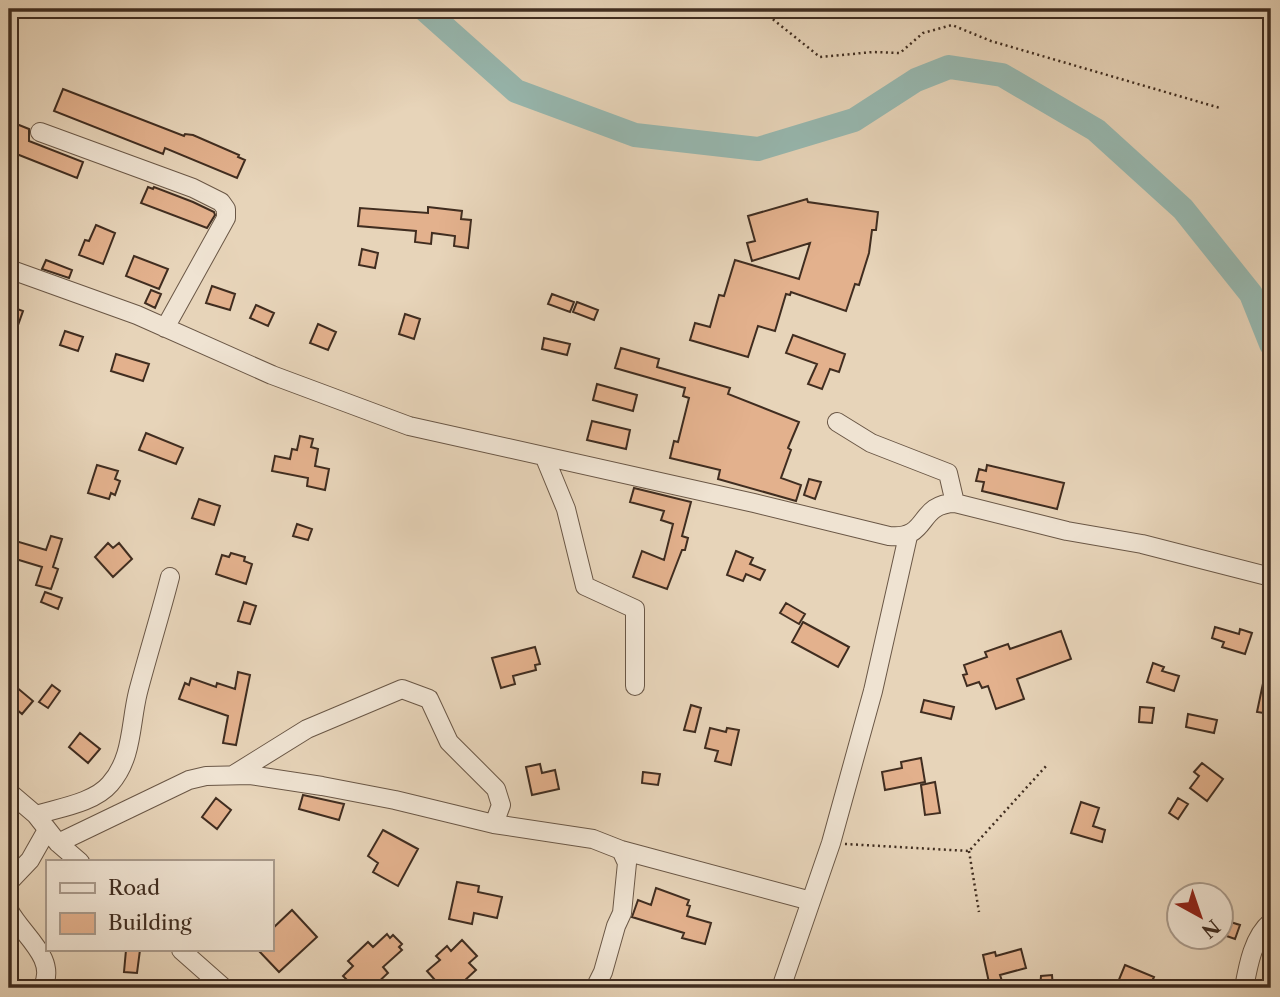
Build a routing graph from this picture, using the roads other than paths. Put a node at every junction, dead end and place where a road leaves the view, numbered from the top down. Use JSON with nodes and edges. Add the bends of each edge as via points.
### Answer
{"nodes":[{"id":1,"x":40,"y":132,"type":"dead end"},
{"id":2,"x":9,"y":269,"type":"edge"},
{"id":3,"x":165,"y":328,"type":"junction"},
{"id":4,"x":837,"y":422,"type":"dead end"},
{"id":5,"x":545,"y":458,"type":"junction"},
{"id":6,"x":955,"y":503,"type":"junction"},
{"id":7,"x":908,"y":536,"type":"junction"},
{"id":8,"x":170,"y":578,"type":"dead end"},
{"id":9,"x":1271,"y":578,"type":"edge"},
{"id":10,"x":635,"y":686,"type":"dead end"},
{"id":11,"x":230,"y":776,"type":"junction"},
{"id":12,"x":9,"y":792,"type":"edge"},
{"id":13,"x":36,"y":815,"type":"junction"},
{"id":14,"x":494,"y":824,"type":"junction"},
{"id":15,"x":52,"y":837,"type":"junction"},
{"id":16,"x":621,"y":850,"type":"junction"},
{"id":17,"x":78,"y":860,"type":"edge"},
{"id":18,"x":9,"y":882,"type":"edge"},
{"id":19,"x":811,"y":901,"type":"junction"},
{"id":20,"x":9,"y":911,"type":"edge"},
{"id":21,"x":1271,"y":922,"type":"edge"},
{"id":22,"x":182,"y":951,"type":"edge"},
{"id":23,"x":42,"y":988,"type":"edge"},
{"id":24,"x":224,"y":988,"type":"edge"},
{"id":25,"x":595,"y":988,"type":"edge"},
{"id":26,"x":781,"y":988,"type":"edge"},
{"id":27,"x":1244,"y":988,"type":"edge"}],
"edges":[{"from":1,"to":3,"type":"street","via":[[193,188],[226,209],[226,218]]},
{"from":2,"to":3,"type":"street"},
{"from":3,"to":5,"type":"street","via":[[388,419]]},
{"from":4,"to":6,"type":"street","via":[[871,443],[948,473]]},
{"from":5,"to":7,"type":"street","via":[[890,536]]},
{"from":5,"to":10,"type":"street","via":[[566,509],[585,586],[635,610]]},
{"from":6,"to":7,"type":"street","via":[[936,507]]},
{"from":6,"to":9,"type":"street"},
{"from":7,"to":19,"type":"street","via":[[873,691]]},
{"from":8,"to":13,"type":"street","via":[[120,770],[100,792]]},
{"from":11,"to":14,"type":"street","via":[[322,786]]},
{"from":11,"to":14,"type":"street","via":[[307,729],[402,689],[429,699],[449,742],[496,789],[501,805]]},
{"from":11,"to":15,"type":"street","via":[[189,780]]},
{"from":12,"to":13,"type":"street"},
{"from":13,"to":15,"type":"street"},
{"from":14,"to":16,"type":"street","via":[[593,839]]},
{"from":15,"to":17,"type":"street"},
{"from":15,"to":18,"type":"street"},
{"from":16,"to":19,"type":"street"},
{"from":16,"to":25,"type":"street","via":[[627,863],[622,913]]},
{"from":19,"to":26,"type":"street"},
{"from":20,"to":23,"type":"street","via":[[45,962],[47,978]]},
{"from":21,"to":27,"type":"street","via":[[1251,957]]},
{"from":22,"to":24,"type":"street"}]}
